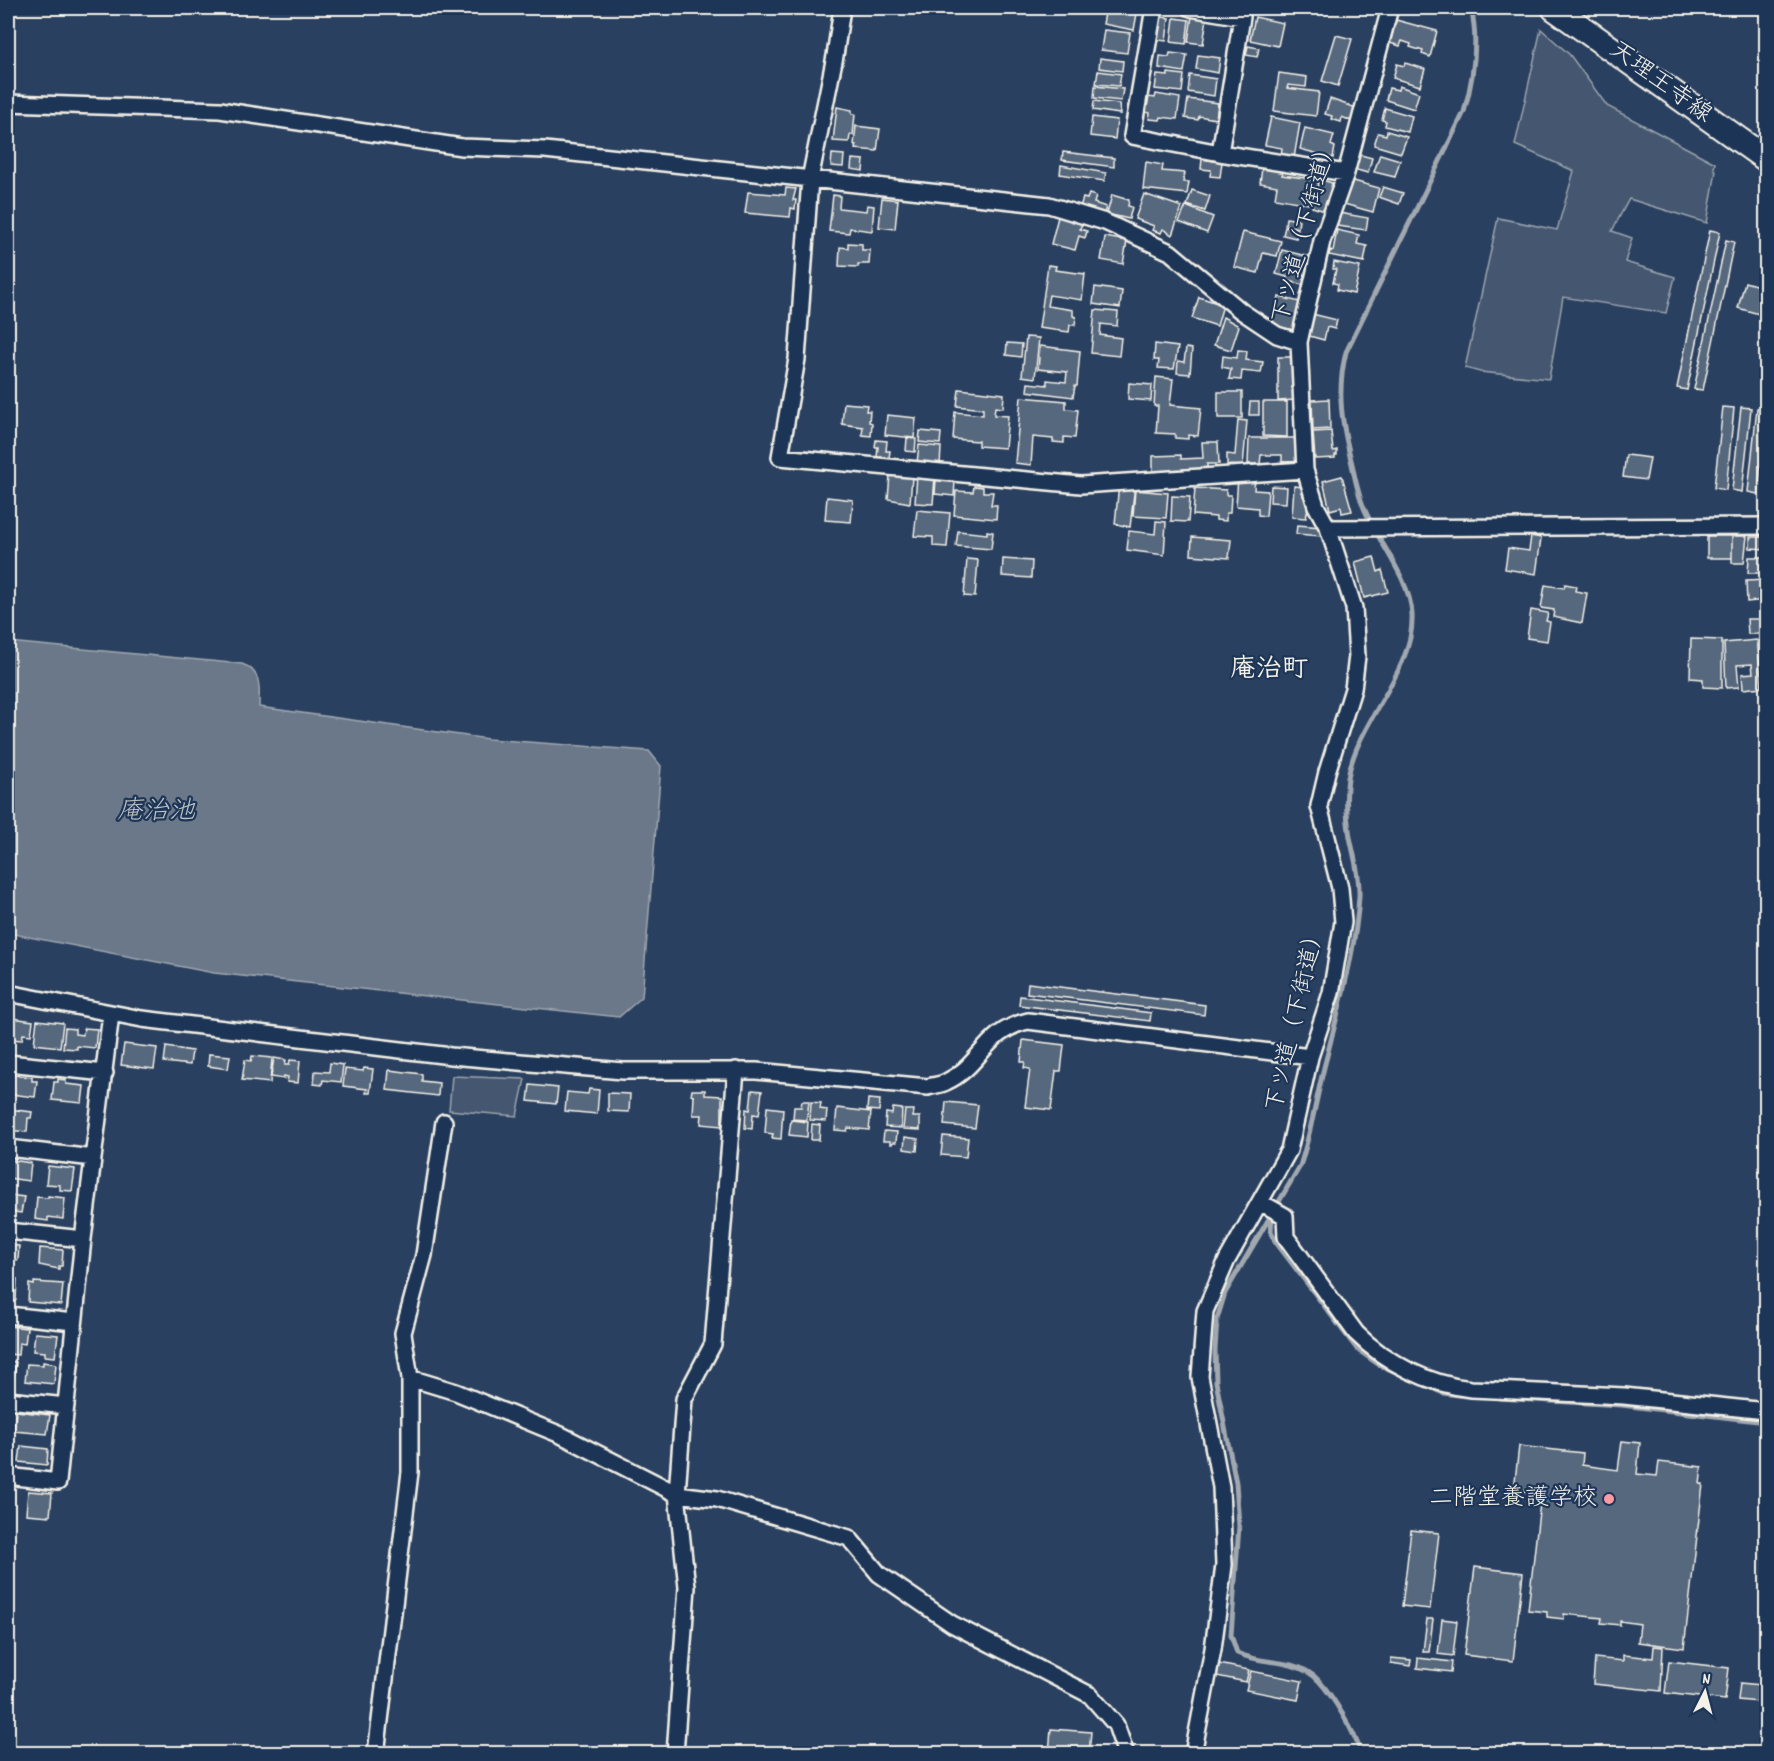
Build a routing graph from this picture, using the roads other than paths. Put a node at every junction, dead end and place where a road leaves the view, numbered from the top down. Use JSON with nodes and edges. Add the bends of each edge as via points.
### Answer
{"nodes":[{"id":1,"x":842,"y":8,"type":"edge"},
{"id":2,"x":1154,"y":8,"type":"edge"},
{"id":3,"x":1190,"y":8,"type":"edge"},
{"id":4,"x":1390,"y":8,"type":"edge"},
{"id":5,"x":1554,"y":8,"type":"edge"},
{"id":6,"x":8,"y":102,"type":"edge"},
{"id":7,"x":1221,"y":153,"type":"junction"},
{"id":8,"x":1767,"y":159,"type":"edge"},
{"id":9,"x":1346,"y":173,"type":"junction"},
{"id":10,"x":810,"y":179,"type":"junction"},
{"id":11,"x":1299,"y":342,"type":"junction"},
{"id":12,"x":1305,"y":470,"type":"junction"},
{"id":13,"x":1767,"y":526,"type":"edge"},
{"id":14,"x":1328,"y":528,"type":"junction"},
{"id":15,"x":8,"y":993,"type":"edge"},
{"id":16,"x":111,"y":1014,"type":"junction"},
{"id":17,"x":1310,"y":1057,"type":"junction"},
{"id":18,"x":8,"y":1063,"type":"edge"},
{"id":19,"x":736,"y":1070,"type":"junction"},
{"id":20,"x":105,"y":1073,"type":"junction"},
{"id":21,"x":444,"y":1122,"type":"dead end"},
{"id":22,"x":8,"y":1148,"type":"edge"},
{"id":23,"x":93,"y":1158,"type":"junction"},
{"id":24,"x":1260,"y":1202,"type":"junction"},
{"id":25,"x":8,"y":1231,"type":"edge"},
{"id":26,"x":83,"y":1239,"type":"junction"},
{"id":27,"x":8,"y":1315,"type":"edge"},
{"id":28,"x":74,"y":1322,"type":"junction"},
{"id":29,"x":410,"y":1378,"type":"junction"},
{"id":30,"x":8,"y":1400,"type":"edge"},
{"id":31,"x":66,"y":1406,"type":"junction"},
{"id":32,"x":1767,"y":1411,"type":"edge"},
{"id":33,"x":8,"y":1476,"type":"edge"},
{"id":34,"x":677,"y":1494,"type":"junction"},
{"id":35,"x":376,"y":1754,"type":"edge"},
{"id":36,"x":675,"y":1754,"type":"edge"},
{"id":37,"x":1126,"y":1754,"type":"edge"},
{"id":38,"x":1193,"y":1754,"type":"edge"}],
"edges":[{"from":1,"to":10,"type":"street"},
{"from":2,"to":7,"type":"street","via":[[1132,136]]},
{"from":3,"to":7,"type":"street","via":[[1242,17]]},
{"from":4,"to":9,"type":"street","name":"下ツ道（下街道）"},
{"from":5,"to":8,"type":"main road","name":"天理王寺線"},
{"from":6,"to":10,"type":"street","via":[[220,110],[462,147],[545,150]]},
{"from":7,"to":9,"type":"street"},
{"from":9,"to":11,"type":"street","name":"下ツ道（下街道）","via":[[1322,241]]},
{"from":10,"to":11,"type":"street","via":[[1049,205],[1105,222],[1170,252],[1241,311],[1276,335]]},
{"from":10,"to":12,"type":"street","via":[[797,359],[780,457],[1081,485]]},
{"from":11,"to":12,"type":"street","name":"下ツ道（下街道）"},
{"from":12,"to":14,"type":"street","name":"下ツ道（下街道）","via":[[1316,506]]},
{"from":13,"to":14,"type":"street"},
{"from":14,"to":17,"type":"street","name":"下ツ道（下街道）","via":[[1354,608],[1357,656],[1353,689],[1319,806],[1340,888],[1343,922],[1330,993]]},
{"from":15,"to":16,"type":"street"},
{"from":16,"to":19,"type":"street","via":[[452,1056],[623,1071]]},
{"from":16,"to":20,"type":"street"},
{"from":17,"to":19,"type":"street","via":[[1028,1021],[999,1032],[961,1073],[928,1087]]},
{"from":17,"to":24,"type":"street","name":"下ツ道（下街道）","via":[[1289,1150]]},
{"from":18,"to":20,"type":"street"},
{"from":19,"to":34,"type":"street","via":[[713,1344],[684,1399]]},
{"from":20,"to":23,"type":"street"},
{"from":21,"to":29,"type":"street","via":[[424,1255],[403,1333]]},
{"from":22,"to":23,"type":"street"},
{"from":23,"to":26,"type":"street"},
{"from":24,"to":32,"type":"street","via":[[1285,1216],[1286,1237],[1356,1333],[1386,1359],[1435,1382],[1471,1389],[1624,1396]]},
{"from":24,"to":38,"type":"street","name":"下ツ道（下街道）","via":[[1227,1260],[1205,1311],[1200,1377],[1221,1487],[1224,1565]]},
{"from":25,"to":26,"type":"street"},
{"from":26,"to":28,"type":"street"},
{"from":27,"to":28,"type":"street"},
{"from":28,"to":31,"type":"street"},
{"from":29,"to":34,"type":"street","via":[[456,1392],[561,1435]]},
{"from":29,"to":35,"type":"street","via":[[410,1472]]},
{"from":30,"to":31,"type":"street"},
{"from":31,"to":33,"type":"street","via":[[58,1482]]},
{"from":34,"to":36,"type":"street","via":[[687,1587]]},
{"from":34,"to":37,"type":"street","via":[[717,1499],[849,1538],[879,1574],[952,1624],[1090,1695],[1116,1725]]}]}
